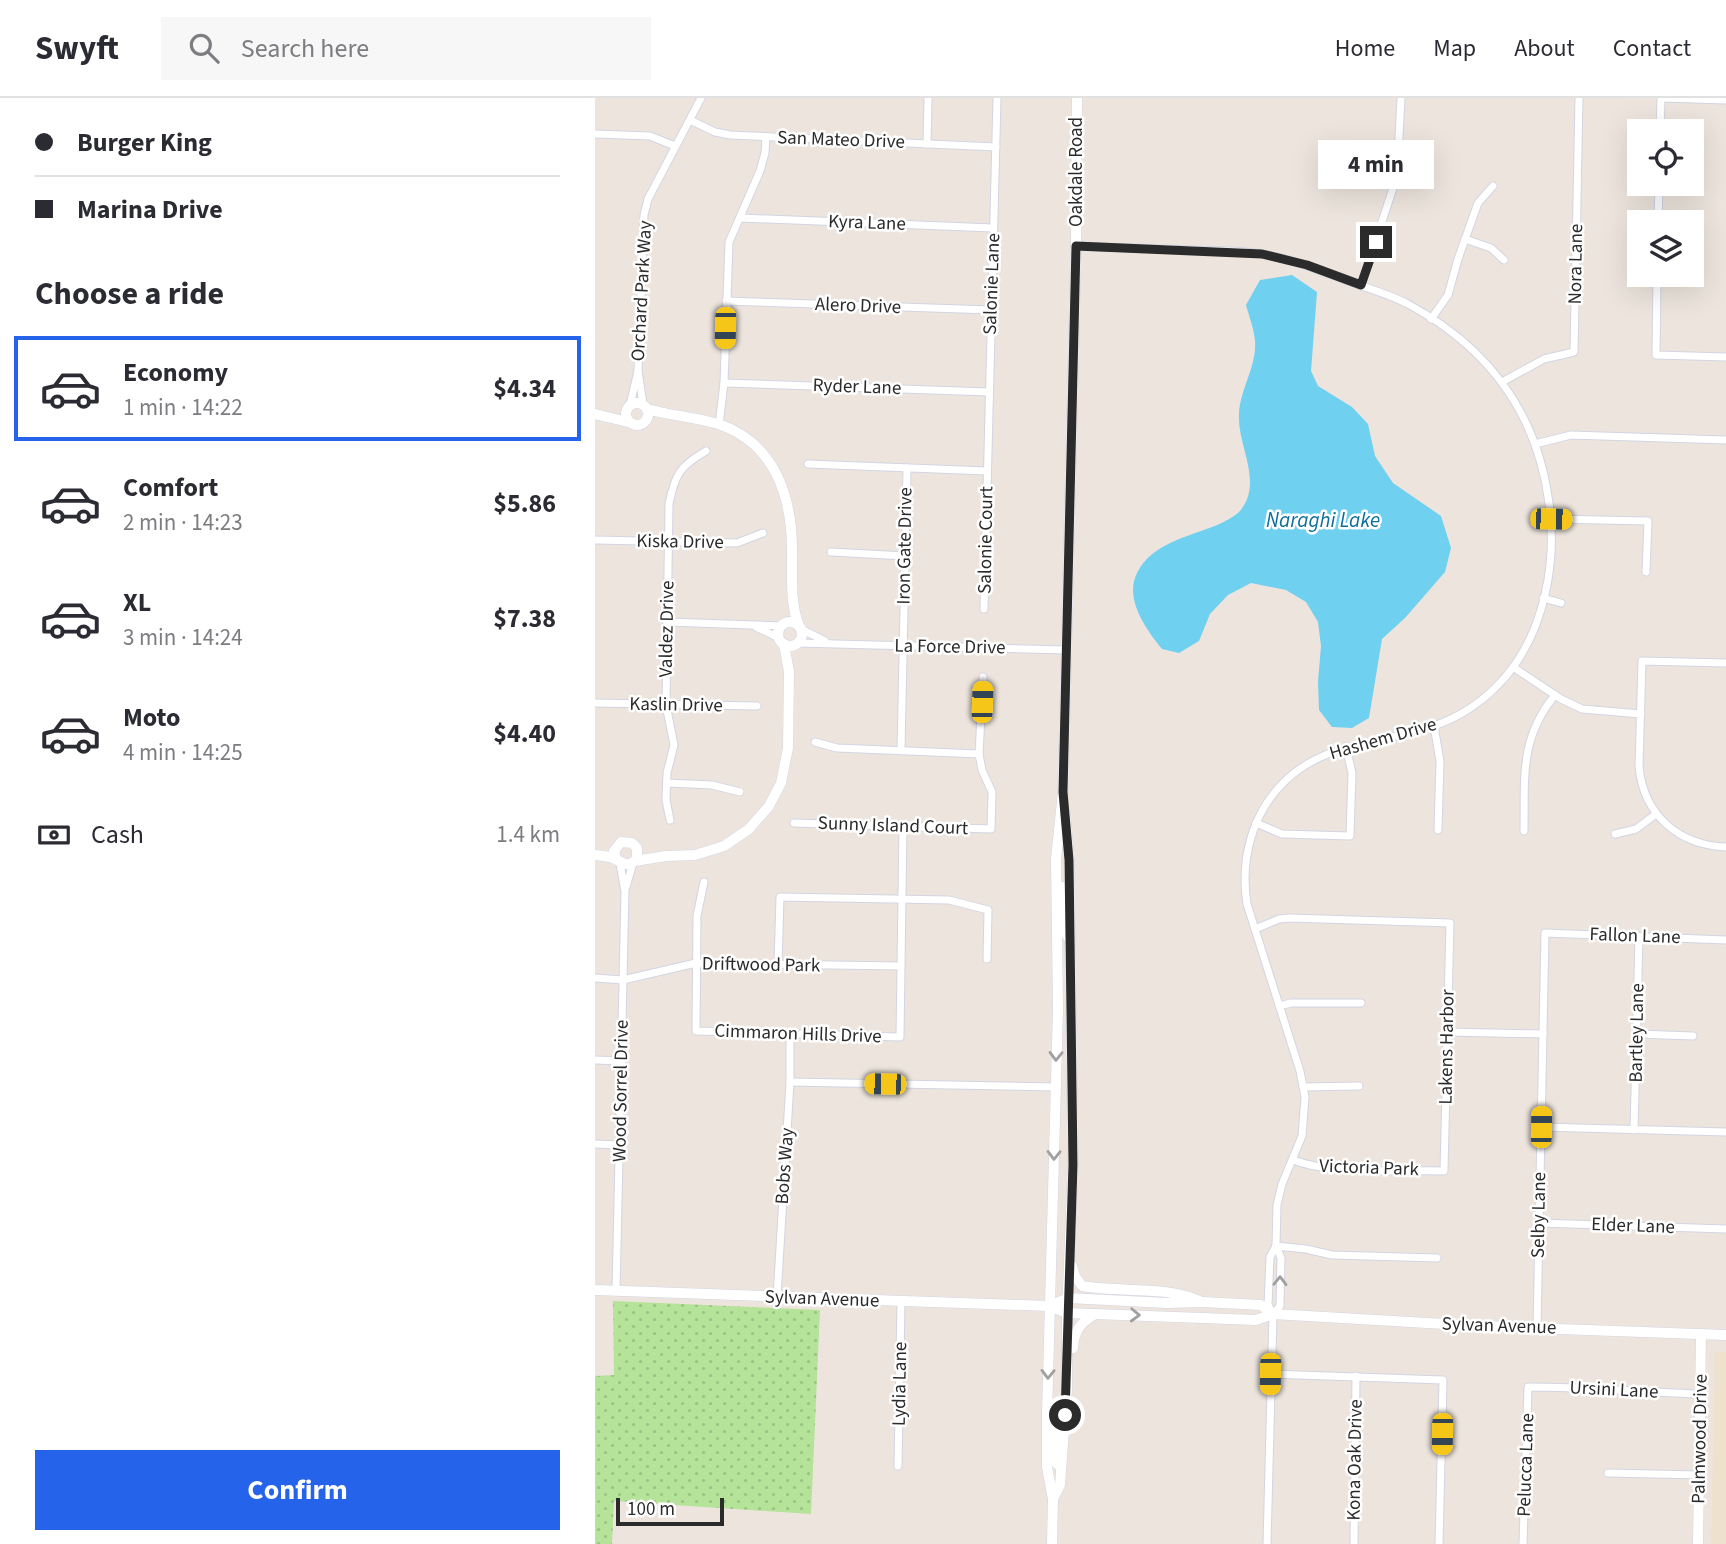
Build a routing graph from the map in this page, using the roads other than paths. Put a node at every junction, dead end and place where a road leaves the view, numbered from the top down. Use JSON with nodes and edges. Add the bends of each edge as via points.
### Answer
{"nodes":[{"id":1,"x":701,"y":98,"type":"edge"},
{"id":2,"x":928,"y":98,"type":"edge"},
{"id":3,"x":997,"y":98,"type":"edge"},
{"id":4,"x":1077,"y":98,"type":"edge"},
{"id":5,"x":1401,"y":98,"type":"edge"},
{"id":6,"x":1579,"y":98,"type":"edge"},
{"id":7,"x":1662,"y":98,"type":"edge"},
{"id":8,"x":1726,"y":100,"type":"edge"},
{"id":9,"x":1661,"y":119,"type":"edge"},
{"id":10,"x":690,"y":120,"type":"junction"},
{"id":11,"x":595,"y":134,"type":"edge"},
{"id":12,"x":766,"y":137,"type":"junction"},
{"id":13,"x":927,"y":144,"type":"junction"},
{"id":14,"x":675,"y":146,"type":"junction"},
{"id":15,"x":996,"y":146,"type":"junction"},
{"id":16,"x":1493,"y":186,"type":"dead end"},
{"id":17,"x":740,"y":218,"type":"junction"},
{"id":18,"x":993,"y":228,"type":"junction"},
{"id":19,"x":1465,"y":239,"type":"junction"},
{"id":20,"x":1076,"y":246,"type":"junction"},
{"id":21,"x":1504,"y":260,"type":"dead end"},
{"id":22,"x":1361,"y":285,"type":"junction"},
{"id":23,"x":1657,"y":287,"type":"edge"},
{"id":24,"x":726,"y":301,"type":"junction"},
{"id":25,"x":990,"y":310,"type":"junction"},
{"id":26,"x":1431,"y":319,"type":"junction"},
{"id":27,"x":1726,"y":357,"type":"edge"},
{"id":28,"x":638,"y":370,"type":"junction"},
{"id":29,"x":1502,"y":382,"type":"junction"},
{"id":30,"x":724,"y":383,"type":"junction"},
{"id":31,"x":989,"y":392,"type":"junction"},
{"id":32,"x":628,"y":407,"type":"junction"},
{"id":33,"x":645,"y":407,"type":"junction"},
{"id":34,"x":595,"y":413,"type":"edge"},
{"id":35,"x":684,"y":417,"type":"junction"},
{"id":36,"x":646,"y":422,"type":"junction"},
{"id":37,"x":629,"y":423,"type":"junction"},
{"id":38,"x":719,"y":425,"type":"junction"},
{"id":39,"x":1726,"y":440,"type":"edge"},
{"id":40,"x":1535,"y":444,"type":"junction"},
{"id":41,"x":706,"y":451,"type":"dead end"},
{"id":42,"x":808,"y":464,"type":"dead end"},
{"id":43,"x":907,"y":468,"type":"junction"},
{"id":44,"x":987,"y":471,"type":"junction"},
{"id":45,"x":1551,"y":519,"type":"junction"},
{"id":46,"x":763,"y":533,"type":"dead end"},
{"id":47,"x":595,"y":540,"type":"edge"},
{"id":48,"x":668,"y":542,"type":"junction"},
{"id":49,"x":831,"y":552,"type":"dead end"},
{"id":50,"x":905,"y":556,"type":"junction"},
{"id":51,"x":1646,"y":572,"type":"dead end"},
{"id":52,"x":792,"y":596,"type":"junction"},
{"id":53,"x":1543,"y":598,"type":"junction"},
{"id":54,"x":1561,"y":603,"type":"dead end"},
{"id":55,"x":984,"y":609,"type":"dead end"},
{"id":56,"x":667,"y":622,"type":"junction"},
{"id":57,"x":783,"y":625,"type":"junction"},
{"id":58,"x":752,"y":626,"type":"junction"},
{"id":59,"x":800,"y":628,"type":"junction"},
{"id":60,"x":781,"y":641,"type":"junction"},
{"id":61,"x":797,"y":644,"type":"junction"},
{"id":62,"x":833,"y":644,"type":"junction"},
{"id":63,"x":903,"y":646,"type":"junction"},
{"id":64,"x":1066,"y":650,"type":"junction"},
{"id":65,"x":1726,"y":663,"type":"edge"},
{"id":66,"x":1513,"y":667,"type":"junction"},
{"id":67,"x":789,"y":672,"type":"junction"},
{"id":68,"x":983,"y":677,"type":"dead end"},
{"id":69,"x":1555,"y":695,"type":"junction"},
{"id":70,"x":595,"y":703,"type":"edge"},
{"id":71,"x":666,"y":705,"type":"junction"},
{"id":72,"x":757,"y":706,"type":"dead end"},
{"id":73,"x":1641,"y":714,"type":"junction"},
{"id":74,"x":1434,"y":726,"type":"junction"},
{"id":75,"x":815,"y":742,"type":"dead end"},
{"id":76,"x":1346,"y":747,"type":"junction"},
{"id":77,"x":901,"y":750,"type":"junction"},
{"id":78,"x":979,"y":754,"type":"junction"},
{"id":79,"x":667,"y":783,"type":"junction"},
{"id":80,"x":740,"y":792,"type":"dead end"},
{"id":81,"x":1063,"y":792,"type":"junction"},
{"id":82,"x":1656,"y":814,"type":"junction"},
{"id":83,"x":670,"y":820,"type":"dead end"},
{"id":84,"x":794,"y":823,"type":"dead end"},
{"id":85,"x":1256,"y":823,"type":"junction"},
{"id":86,"x":903,"y":826,"type":"junction"},
{"id":87,"x":1439,"y":830,"type":"dead end"},
{"id":88,"x":1524,"y":831,"type":"dead end"},
{"id":89,"x":1615,"y":834,"type":"dead end"},
{"id":90,"x":1726,"y":846,"type":"edge"},
{"id":91,"x":616,"y":847,"type":"junction"},
{"id":92,"x":637,"y":848,"type":"junction"},
{"id":93,"x":595,"y":853,"type":"edge"},
{"id":94,"x":666,"y":856,"type":"junction"},
{"id":95,"x":1056,"y":859,"type":"junction"},
{"id":96,"x":618,"y":861,"type":"junction"},
{"id":97,"x":634,"y":862,"type":"junction"},
{"id":98,"x":704,"y":883,"type":"dead end"},
{"id":99,"x":625,"y":891,"type":"junction"},
{"id":100,"x":902,"y":899,"type":"junction"},
{"id":101,"x":1255,"y":929,"type":"junction"},
{"id":102,"x":1545,"y":933,"type":"joint"},
{"id":103,"x":1639,"y":937,"type":"junction"},
{"id":104,"x":1726,"y":940,"type":"edge"},
{"id":105,"x":1070,"y":941,"type":"junction"},
{"id":106,"x":987,"y":959,"type":"dead end"},
{"id":107,"x":696,"y":963,"type":"junction"},
{"id":108,"x":778,"y":964,"type":"junction"},
{"id":109,"x":901,"y":967,"type":"junction"},
{"id":110,"x":595,"y":978,"type":"edge"},
{"id":111,"x":623,"y":980,"type":"junction"},
{"id":112,"x":1361,"y":1003,"type":"dead end"},
{"id":113,"x":1279,"y":1006,"type":"junction"},
{"id":114,"x":1447,"y":1032,"type":"junction"},
{"id":115,"x":1543,"y":1034,"type":"junction"},
{"id":116,"x":1637,"y":1034,"type":"junction"},
{"id":117,"x":790,"y":1035,"type":"junction"},
{"id":118,"x":1693,"y":1035,"type":"dead end"},
{"id":119,"x":595,"y":1060,"type":"edge"},
{"id":120,"x":622,"y":1061,"type":"junction"},
{"id":121,"x":790,"y":1082,"type":"junction"},
{"id":122,"x":1359,"y":1086,"type":"dead end"},
{"id":123,"x":1056,"y":1087,"type":"junction"},
{"id":124,"x":1303,"y":1087,"type":"junction"},
{"id":125,"x":1541,"y":1127,"type":"junction"},
{"id":126,"x":1634,"y":1130,"type":"junction"},
{"id":127,"x":1726,"y":1132,"type":"edge"},
{"id":128,"x":595,"y":1144,"type":"edge"},
{"id":129,"x":620,"y":1145,"type":"junction"},
{"id":130,"x":1294,"y":1160,"type":"junction"},
{"id":131,"x":1444,"y":1171,"type":"joint"},
{"id":132,"x":1539,"y":1223,"type":"junction"},
{"id":133,"x":1726,"y":1229,"type":"edge"},
{"id":134,"x":1276,"y":1247,"type":"junction"},
{"id":135,"x":1437,"y":1258,"type":"dead end"},
{"id":136,"x":1070,"y":1260,"type":"junction"},
{"id":137,"x":595,"y":1290,"type":"edge"},
{"id":138,"x":616,"y":1291,"type":"junction"},
{"id":139,"x":777,"y":1297,"type":"junction"},
{"id":140,"x":1068,"y":1298,"type":"junction"},
{"id":141,"x":901,"y":1302,"type":"junction"},
{"id":142,"x":1203,"y":1303,"type":"junction"},
{"id":143,"x":1049,"y":1306,"type":"junction"},
{"id":144,"x":1067,"y":1313,"type":"junction"},
{"id":145,"x":1095,"y":1314,"type":"junction"},
{"id":146,"x":1273,"y":1314,"type":"junction"},
{"id":147,"x":1537,"y":1328,"type":"junction"},
{"id":148,"x":1701,"y":1335,"type":"junction"},
{"id":149,"x":1726,"y":1335,"type":"edge"},
{"id":150,"x":1068,"y":1369,"type":"junction"},
{"id":151,"x":1270,"y":1374,"type":"junction"},
{"id":152,"x":1356,"y":1376,"type":"junction"},
{"id":153,"x":1528,"y":1387,"type":"joint"},
{"id":154,"x":1701,"y":1394,"type":"junction"},
{"id":155,"x":1047,"y":1414,"type":"junction"},
{"id":156,"x":898,"y":1466,"type":"dead end"},
{"id":157,"x":1061,"y":1468,"type":"junction"},
{"id":158,"x":1608,"y":1473,"type":"dead end"},
{"id":159,"x":1700,"y":1475,"type":"junction"},
{"id":160,"x":1053,"y":1499,"type":"junction"},
{"id":161,"x":1052,"y":1544,"type":"edge"},
{"id":162,"x":1267,"y":1544,"type":"edge"},
{"id":163,"x":1354,"y":1544,"type":"edge"},
{"id":164,"x":1439,"y":1544,"type":"edge"},
{"id":165,"x":1524,"y":1544,"type":"edge"},
{"id":166,"x":1698,"y":1544,"type":"edge"}],
"edges":[{"from":1,"to":10,"type":"street","name":"Orchard Park Way"},
{"from":2,"to":13,"type":"street"},
{"from":3,"to":15,"type":"street","name":"Salonie Lane"},
{"from":4,"to":20,"type":"main road","name":"Oakdale Road"},
{"from":5,"to":22,"type":"street","via":[[1397,176]]},
{"from":6,"to":29,"type":"street","name":"Nora Lane","via":[[1574,352],[1543,359]]},
{"from":7,"to":8,"type":"street"},
{"from":7,"to":9,"type":"street"},
{"from":10,"to":12,"type":"street","name":"San Mateo Drive","via":[[715,132]]},
{"from":10,"to":14,"type":"street","name":"Orchard Park Way"},
{"from":11,"to":14,"type":"street","via":[[650,136]]},
{"from":12,"to":13,"type":"street","name":"San Mateo Drive"},
{"from":12,"to":17,"type":"street","via":[[760,171]]},
{"from":13,"to":15,"type":"street","name":"San Mateo Drive"},
{"from":14,"to":28,"type":"street","name":"Orchard Park Way","via":[[644,215]]},
{"from":15,"to":18,"type":"street","name":"Salonie Lane"},
{"from":16,"to":19,"type":"street","via":[[1478,203]]},
{"from":17,"to":18,"type":"street","name":"Kyra Lane"},
{"from":17,"to":24,"type":"street","via":[[729,242]]},
{"from":18,"to":25,"type":"street","name":"Salonie Lane"},
{"from":19,"to":21,"type":"street","via":[[1491,248]]},
{"from":19,"to":26,"type":"street","via":[[1448,295]]},
{"from":20,"to":22,"type":"street","name":"Hashem Drive","via":[[1262,254]]},
{"from":20,"to":64,"type":"main road","name":"Oakdale Road"},
{"from":22,"to":26,"type":"street","name":"Hashem Drive"},
{"from":23,"to":27,"type":"street","via":[[1655,355]]},
{"from":24,"to":25,"type":"street","name":"Alero Drive"},
{"from":24,"to":30,"type":"street"},
{"from":25,"to":31,"type":"street","name":"Salonie Lane"},
{"from":26,"to":29,"type":"street","name":"Hashem Drive","via":[[1489,365]]},
{"from":28,"to":32,"type":"street","name":"Orchard Park Way"},
{"from":28,"to":33,"type":"street","name":"Orchard Park Way"},
{"from":29,"to":40,"type":"street","name":"Hashem Drive"},
{"from":30,"to":31,"type":"street","name":"Ryder Lane"},
{"from":30,"to":38,"type":"street"},
{"from":31,"to":44,"type":"street","name":"Salonie Lane"},
{"from":32,"to":33,"type":"main road","via":[[637,402]]},
{"from":32,"to":34,"type":"main road"},
{"from":32,"to":37,"type":"main road","via":[[625,416]]},
{"from":33,"to":35,"type":"main road"},
{"from":33,"to":36,"type":"main road"},
{"from":34,"to":37,"type":"main road"},
{"from":35,"to":36,"type":"main road"},
{"from":35,"to":38,"type":"main road"},
{"from":36,"to":37,"type":"main road"},
{"from":38,"to":52,"type":"main road","via":[[755,446],[783,487],[792,527]]},
{"from":39,"to":40,"type":"street","via":[[1571,435]]},
{"from":40,"to":45,"type":"street","name":"Hashem Drive"},
{"from":41,"to":48,"type":"street","name":"Valdez Drive","via":[[684,464],[673,483]]},
{"from":42,"to":43,"type":"street"},
{"from":43,"to":44,"type":"street"},
{"from":43,"to":50,"type":"street","name":"Iron Gate Drive"},
{"from":44,"to":55,"type":"street","name":"Salonie Court"},
{"from":45,"to":51,"type":"street","via":[[1648,521]]},
{"from":45,"to":53,"type":"street","name":"Hashem Drive"},
{"from":46,"to":48,"type":"street","name":"Kiska Drive","via":[[737,544]]},
{"from":47,"to":48,"type":"street","name":"Kiska Drive"},
{"from":48,"to":56,"type":"street","name":"Valdez Drive"},
{"from":49,"to":50,"type":"street"},
{"from":50,"to":63,"type":"street","name":"Iron Gate Drive"},
{"from":52,"to":57,"type":"main road"},
{"from":52,"to":59,"type":"main road"},
{"from":53,"to":54,"type":"street"},
{"from":53,"to":66,"type":"street","name":"Hashem Drive","via":[[1534,632]]},
{"from":56,"to":58,"type":"street","name":"La Force Drive"},
{"from":56,"to":71,"type":"street","name":"Valdez Drive"},
{"from":57,"to":58,"type":"street","name":"La Force Drive"},
{"from":57,"to":59,"type":"main road","name":"La Force Drive","via":[[793,623]]},
{"from":57,"to":60,"type":"main road"},
{"from":58,"to":60,"type":"street","name":"La Force Drive"},
{"from":59,"to":61,"type":"main road","via":[[802,637]]},
{"from":59,"to":62,"type":"street","name":"La Force Drive"},
{"from":60,"to":61,"type":"main road","name":"La Force Drive"},
{"from":60,"to":67,"type":"main road"},
{"from":61,"to":62,"type":"street","name":"La Force Drive"},
{"from":61,"to":67,"type":"main road"},
{"from":62,"to":63,"type":"street","name":"La Force Drive"},
{"from":63,"to":64,"type":"street","name":"La Force Drive"},
{"from":63,"to":77,"type":"street","name":"Iron Gate Drive"},
{"from":64,"to":81,"type":"main road","name":"Oakdale Road"},
{"from":65,"to":73,"type":"street","via":[[1642,661]]},
{"from":66,"to":69,"type":"street"},
{"from":66,"to":74,"type":"street","name":"Hashem Drive","via":[[1475,704]]},
{"from":67,"to":94,"type":"main road","via":[[787,760],[769,806],[724,846],[695,855]]},
{"from":68,"to":78,"type":"street"},
{"from":69,"to":73,"type":"street","via":[[1582,709]]},
{"from":69,"to":88,"type":"street","via":[[1529,741]]},
{"from":70,"to":71,"type":"street","name":"Kaslin Drive"},
{"from":71,"to":72,"type":"street","name":"Kaslin Drive"},
{"from":71,"to":79,"type":"street","name":"Valdez Drive","via":[[674,745]]},
{"from":73,"to":82,"type":"street","via":[[1641,780]]},
{"from":74,"to":76,"type":"street","name":"Hashem Drive"},
{"from":74,"to":87,"type":"street","via":[[1440,761]]},
{"from":75,"to":77,"type":"street","via":[[837,748]]},
{"from":76,"to":85,"type":"street","name":"Hashem Drive","via":[[1322,755],[1287,779]]},
{"from":76,"to":85,"type":"street","via":[[1352,773],[1350,836],[1282,834]]},
{"from":77,"to":78,"type":"street"},
{"from":78,"to":86,"type":"street","name":"Sunny Island Court","via":[[992,792],[991,829]]},
{"from":79,"to":80,"type":"street","via":[[712,785]]},
{"from":79,"to":83,"type":"street","name":"Valdez Drive"},
{"from":81,"to":95,"type":"main road","name":"Oakdale Road"},
{"from":81,"to":105,"type":"main road","name":"Oakdale Road"},
{"from":82,"to":89,"type":"street","via":[[1636,828]]},
{"from":82,"to":90,"type":"street","via":[[1683,837]]},
{"from":84,"to":86,"type":"street","name":"Sunny Island Court"},
{"from":85,"to":101,"type":"street","name":"Hashem Drive","via":[[1245,878]]},
{"from":86,"to":100,"type":"street"},
{"from":91,"to":92,"type":"main road","via":[[625,841]]},
{"from":91,"to":93,"type":"main road"},
{"from":91,"to":96,"type":"main road"},
{"from":92,"to":94,"type":"main road"},
{"from":92,"to":97,"type":"main road"},
{"from":93,"to":96,"type":"main road"},
{"from":94,"to":97,"type":"main road"},
{"from":95,"to":105,"type":"main road","via":[[1064,933]]},
{"from":95,"to":123,"type":"main road","name":"Oakdale Road","one_way":true},
{"from":96,"to":97,"type":"main road"},
{"from":96,"to":99,"type":"street","name":"Wood Sorrel Drive"},
{"from":97,"to":99,"type":"street","name":"Wood Sorrel Drive"},
{"from":98,"to":107,"type":"street","via":[[697,916]]},
{"from":99,"to":111,"type":"street","name":"Wood Sorrel Drive"},
{"from":100,"to":106,"type":"street","via":[[949,900],[988,910]]},
{"from":100,"to":108,"type":"street","via":[[780,897]]},
{"from":100,"to":109,"type":"street"},
{"from":101,"to":113,"type":"street","name":"Hashem Drive"},
{"from":101,"to":114,"type":"street","name":"Lakens Harbor","via":[[1289,918],[1450,923]]},
{"from":102,"to":103,"type":"street","name":"Fallon Lane"},
{"from":102,"to":115,"type":"street","name":"Selby Lane"},
{"from":103,"to":104,"type":"street","name":"Fallon Lane"},
{"from":103,"to":116,"type":"street","name":"Bartley Lane"},
{"from":105,"to":136,"type":"main road","name":"Oakdale Road"},
{"from":107,"to":108,"type":"street","name":"Driftwood Park"},
{"from":107,"to":111,"type":"street","name":"Driftwood Park"},
{"from":107,"to":117,"type":"street","name":"Cimmaron Hills Drive","via":[[696,1031]]},
{"from":108,"to":109,"type":"street","name":"Driftwood Park"},
{"from":109,"to":117,"type":"street","name":"Cimmaron Hills Drive","via":[[899,1037]]},
{"from":110,"to":111,"type":"street","name":"Driftwood Park"},
{"from":111,"to":120,"type":"street","name":"Wood Sorrel Drive"},
{"from":112,"to":113,"type":"street"},
{"from":113,"to":124,"type":"street","name":"Hashem Drive"},
{"from":114,"to":115,"type":"street"},
{"from":114,"to":131,"type":"street","name":"Lakens Harbor"},
{"from":115,"to":125,"type":"street","name":"Selby Lane"},
{"from":116,"to":118,"type":"street"},
{"from":116,"to":126,"type":"street","name":"Bartley Lane"},
{"from":117,"to":121,"type":"street","name":"Bobs Way"},
{"from":119,"to":120,"type":"street"},
{"from":120,"to":129,"type":"street","name":"Wood Sorrel Drive"},
{"from":121,"to":123,"type":"street"},
{"from":121,"to":139,"type":"street","name":"Bobs Way"},
{"from":122,"to":124,"type":"street"},
{"from":123,"to":143,"type":"main road","name":"Oakdale Road","one_way":true},
{"from":124,"to":130,"type":"street","name":"Hashem Drive","via":[[1303,1130]]},
{"from":125,"to":126,"type":"street"},
{"from":125,"to":132,"type":"street","name":"Selby Lane"},
{"from":126,"to":127,"type":"street"},
{"from":128,"to":129,"type":"street"},
{"from":129,"to":138,"type":"street","name":"Wood Sorrel Drive"},
{"from":130,"to":131,"type":"street","name":"Victoria Park","via":[[1327,1168]]},
{"from":130,"to":134,"type":"street","name":"Hashem Drive","via":[[1279,1197]]},
{"from":132,"to":133,"type":"street","name":"Elder Lane"},
{"from":132,"to":147,"type":"street","name":"Selby Lane"},
{"from":134,"to":135,"type":"street","via":[[1332,1255]]},
{"from":134,"to":146,"type":"street","name":"Hashem Drive","via":[[1281,1258],[1280,1306]]},
{"from":136,"to":140,"type":"main road","name":"Oakdale Road"},
{"from":136,"to":142,"type":"main road","via":[[1082,1286],[1164,1291]]},
{"from":137,"to":138,"type":"main road","name":"Sylvan Avenue"},
{"from":138,"to":139,"type":"main road","name":"Sylvan Avenue"},
{"from":139,"to":141,"type":"main road","name":"Sylvan Avenue"},
{"from":140,"to":142,"type":"main road","name":"Sylvan Avenue"},
{"from":140,"to":143,"type":"main road","name":"Sylvan Avenue"},
{"from":140,"to":144,"type":"main road","name":"Oakdale Road"},
{"from":141,"to":143,"type":"main road","name":"Sylvan Avenue"},
{"from":141,"to":156,"type":"street","name":"Lydia Lane"},
{"from":142,"to":146,"type":"main road","name":"Sylvan Avenue","via":[[1261,1305]]},
{"from":143,"to":144,"type":"main road","name":"Sylvan Avenue"},
{"from":143,"to":155,"type":"main road","name":"Oakdale Road","one_way":true},
{"from":144,"to":145,"type":"main road","name":"Sylvan Avenue"},
{"from":144,"to":150,"type":"main road","name":"Oakdale Road"},
{"from":145,"to":146,"type":"main road","name":"Sylvan Avenue","one_way":true,"via":[[1257,1320]]},
{"from":145,"to":150,"type":"main road","via":[[1077,1331]]},
{"from":146,"to":147,"type":"main road","name":"Sylvan Avenue"},
{"from":146,"to":151,"type":"street","name":"Hashem Drive"},
{"from":147,"to":148,"type":"main road","name":"Sylvan Avenue"},
{"from":148,"to":149,"type":"main road","name":"Sylvan Avenue"},
{"from":148,"to":154,"type":"main road","name":"Palmwood Drive"},
{"from":150,"to":157,"type":"main road","name":"Oakdale Road"},
{"from":151,"to":152,"type":"street"},
{"from":151,"to":162,"type":"street","name":"Hashem Drive"},
{"from":152,"to":163,"type":"street","name":"Kona Oak Drive"},
{"from":152,"to":164,"type":"street","via":[[1443,1380]]},
{"from":153,"to":154,"type":"street","name":"Ursini Lane"},
{"from":153,"to":165,"type":"street","name":"Pelucca Lane"},
{"from":154,"to":159,"type":"main road","name":"Palmwood Drive"},
{"from":155,"to":157,"type":"main road","via":[[1054,1422],[1055,1460]]},
{"from":155,"to":160,"type":"main road","name":"Oakdale Road"},
{"from":157,"to":160,"type":"main road","name":"Oakdale Road"},
{"from":158,"to":159,"type":"street"},
{"from":159,"to":166,"type":"main road","name":"Palmwood Drive"},
{"from":160,"to":161,"type":"main road","name":"Oakdale Road"}]}
